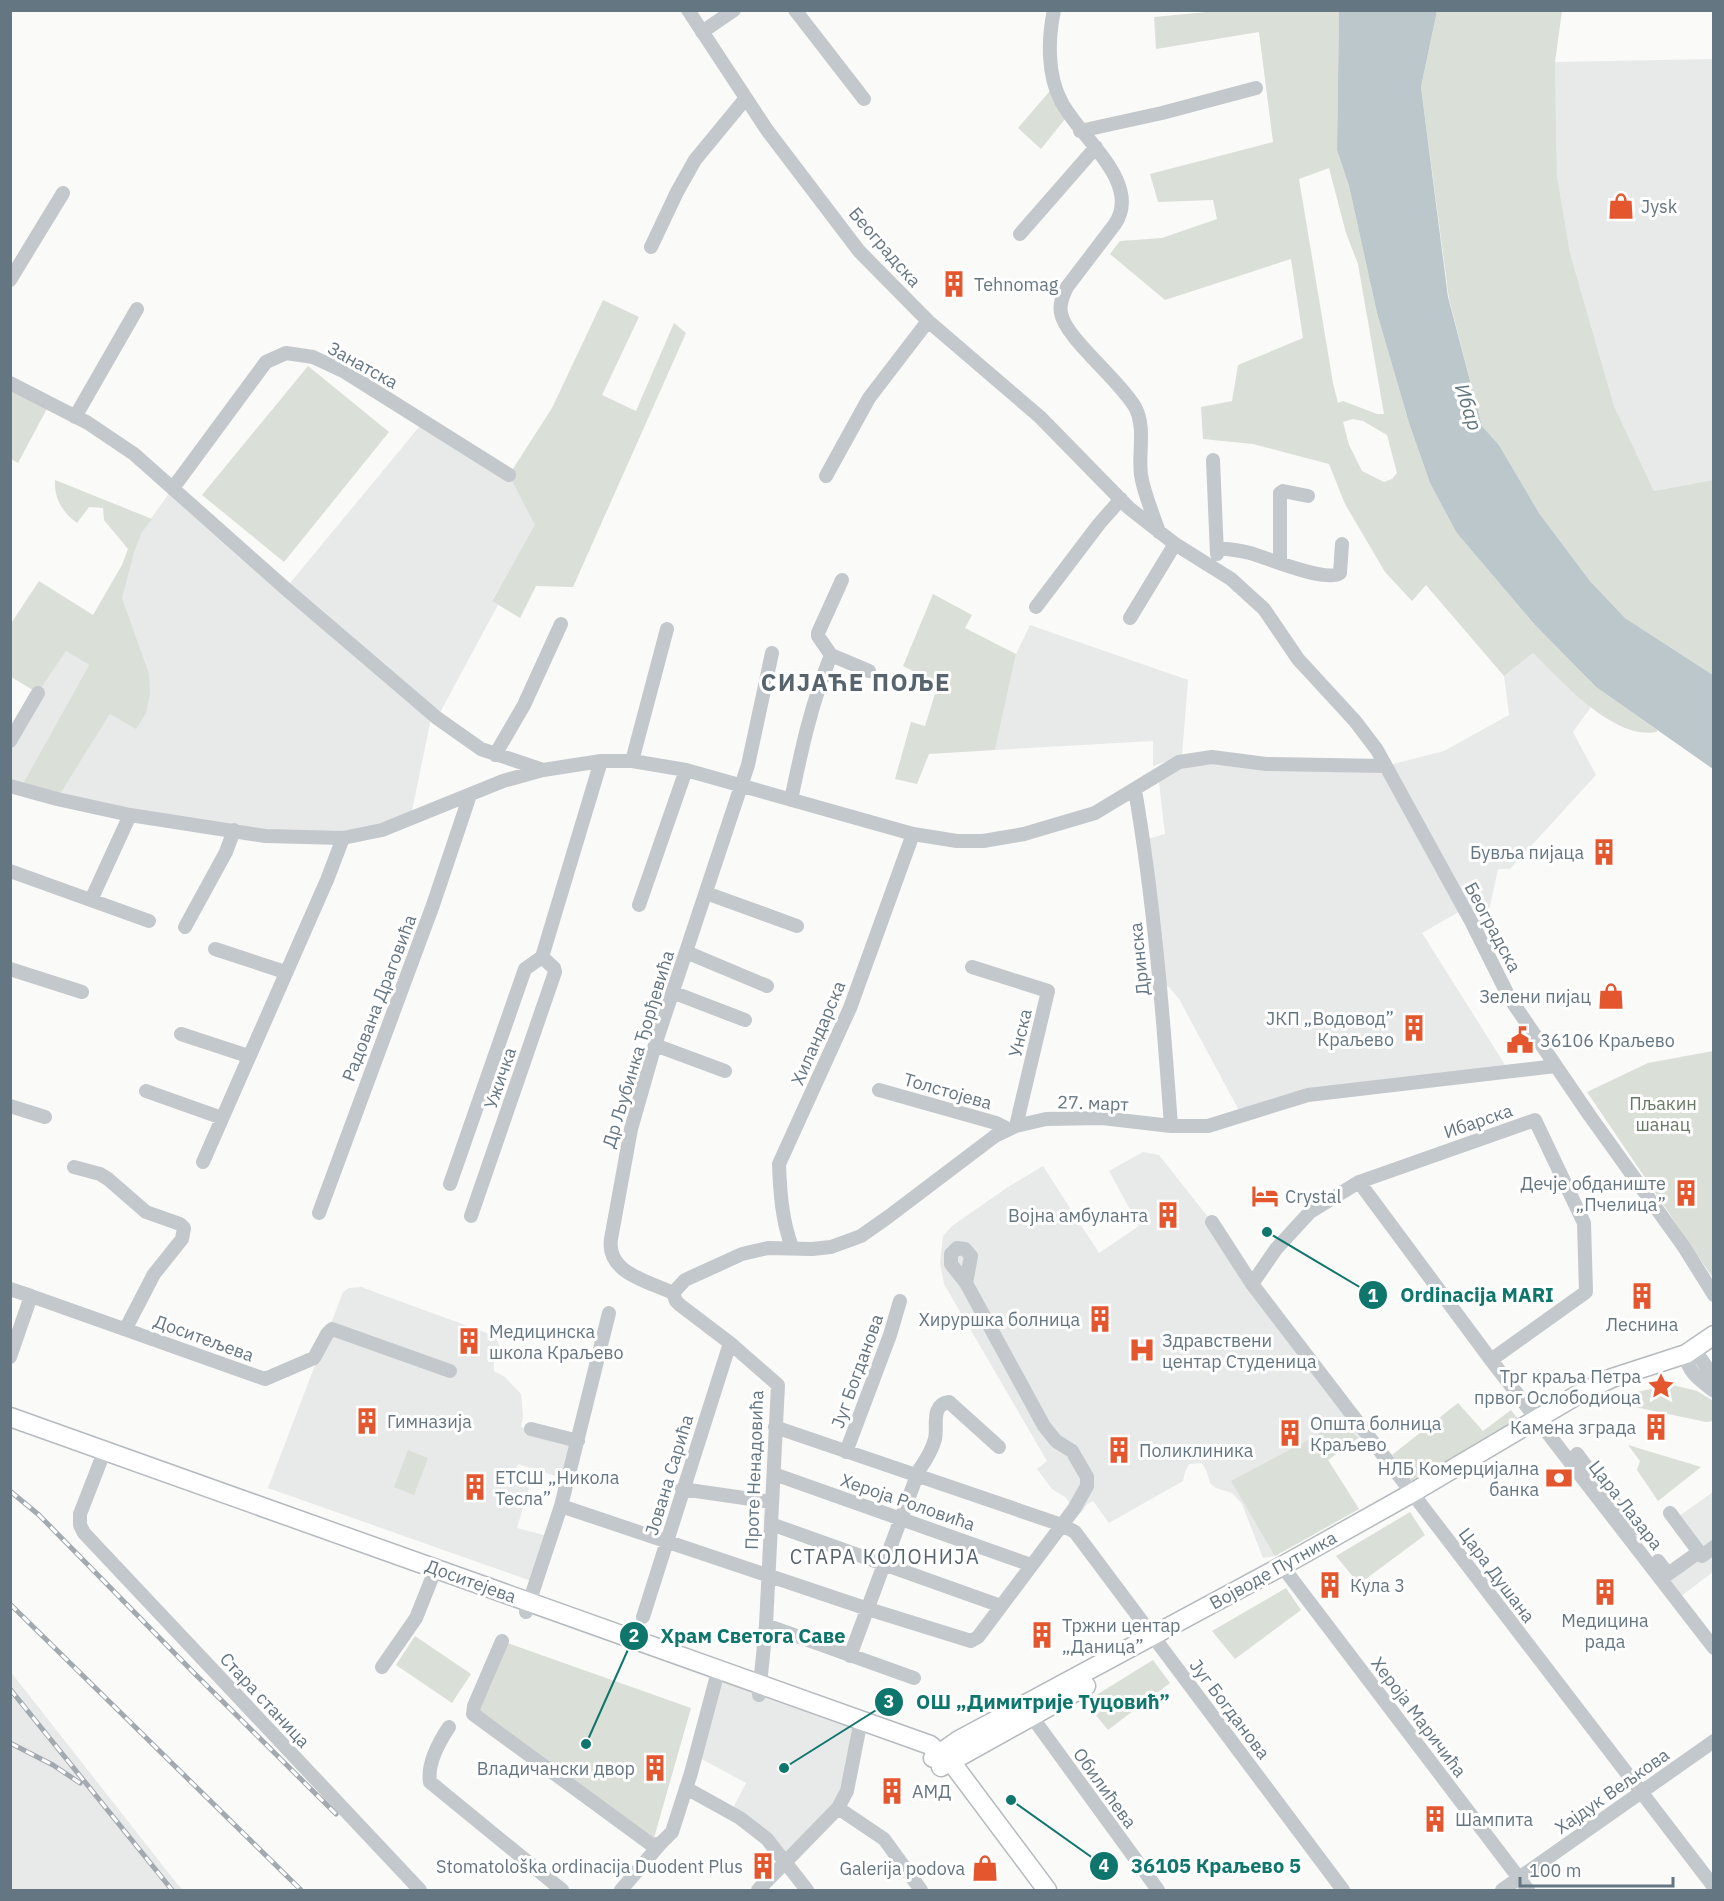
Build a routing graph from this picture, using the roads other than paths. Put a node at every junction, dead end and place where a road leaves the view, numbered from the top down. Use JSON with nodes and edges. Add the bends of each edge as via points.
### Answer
{"nodes":[{"id":1,"x":688,"y":10,"type":"edge"},
{"id":2,"x":734,"y":10,"type":"edge"},
{"id":3,"x":795,"y":10,"type":"edge"},
{"id":4,"x":1054,"y":10,"type":"edge"},
{"id":5,"x":702,"y":32,"type":"junction"},
{"id":6,"x":1256,"y":88,"type":"dead end"},
{"id":7,"x":746,"y":98,"type":"junction"},
{"id":8,"x":864,"y":99,"type":"dead end"},
{"id":9,"x":1080,"y":131,"type":"junction"},
{"id":10,"x":1095,"y":147,"type":"junction"},
{"id":11,"x":63,"y":193,"type":"dead end"},
{"id":12,"x":1020,"y":234,"type":"dead end"},
{"id":13,"x":651,"y":247,"type":"dead end"},
{"id":14,"x":10,"y":280,"type":"edge"},
{"id":15,"x":137,"y":309,"type":"dead end"},
{"id":16,"x":928,"y":321,"type":"junction"},
{"id":17,"x":12,"y":388,"type":"edge"},
{"id":18,"x":75,"y":417,"type":"junction"},
{"id":19,"x":1213,"y":460,"type":"dead end"},
{"id":20,"x":509,"y":475,"type":"dead end"},
{"id":21,"x":826,"y":476,"type":"dead end"},
{"id":22,"x":173,"y":488,"type":"junction"},
{"id":23,"x":1308,"y":496,"type":"dead end"},
{"id":24,"x":1121,"y":499,"type":"junction"},
{"id":25,"x":1160,"y":532,"type":"junction"},
{"id":26,"x":1175,"y":544,"type":"junction"},
{"id":27,"x":1342,"y":544,"type":"dead end"},
{"id":28,"x":1217,"y":548,"type":"junction"},
{"id":29,"x":1280,"y":562,"type":"junction"},
{"id":30,"x":1216,"y":568,"type":"junction"},
{"id":31,"x":842,"y":580,"type":"dead end"},
{"id":32,"x":1036,"y":607,"type":"dead end"},
{"id":33,"x":1130,"y":618,"type":"dead end"},
{"id":34,"x":561,"y":624,"type":"dead end"},
{"id":35,"x":667,"y":629,"type":"dead end"},
{"id":36,"x":772,"y":653,"type":"dead end"},
{"id":37,"x":831,"y":655,"type":"junction"},
{"id":38,"x":869,"y":671,"type":"dead end"},
{"id":39,"x":38,"y":693,"type":"dead end"},
{"id":40,"x":10,"y":741,"type":"edge"},
{"id":41,"x":495,"y":755,"type":"junction"},
{"id":42,"x":510,"y":760,"type":"junction"},
{"id":43,"x":601,"y":761,"type":"junction"},
{"id":44,"x":632,"y":762,"type":"junction"},
{"id":45,"x":1385,"y":766,"type":"junction"},
{"id":46,"x":543,"y":770,"type":"junction"},
{"id":47,"x":686,"y":770,"type":"junction"},
{"id":48,"x":514,"y":778,"type":"junction"},
{"id":49,"x":10,"y":786,"type":"edge"},
{"id":50,"x":741,"y":786,"type":"junction"},
{"id":51,"x":1135,"y":790,"type":"junction"},
{"id":52,"x":470,"y":795,"type":"junction"},
{"id":53,"x":791,"y":800,"type":"junction"},
{"id":54,"x":130,"y":815,"type":"junction"},
{"id":55,"x":234,"y":830,"type":"junction"},
{"id":56,"x":913,"y":834,"type":"junction"},
{"id":57,"x":343,"y":838,"type":"junction"},
{"id":58,"x":10,"y":871,"type":"edge"},
{"id":59,"x":706,"y":893,"type":"junction"},
{"id":60,"x":91,"y":900,"type":"junction"},
{"id":61,"x":639,"y":905,"type":"dead end"},
{"id":62,"x":149,"y":921,"type":"dead end"},
{"id":63,"x":797,"y":926,"type":"dead end"},
{"id":64,"x":185,"y":927,"type":"dead end"},
{"id":65,"x":215,"y":949,"type":"dead end"},
{"id":66,"x":686,"y":952,"type":"junction"},
{"id":67,"x":542,"y":957,"type":"junction"},
{"id":68,"x":972,"y":967,"type":"dead end"},
{"id":69,"x":10,"y":969,"type":"edge"},
{"id":70,"x":285,"y":972,"type":"junction"},
{"id":71,"x":767,"y":986,"type":"dead end"},
{"id":72,"x":82,"y":992,"type":"dead end"},
{"id":73,"x":672,"y":992,"type":"junction"},
{"id":74,"x":745,"y":1020,"type":"dead end"},
{"id":75,"x":181,"y":1034,"type":"dead end"},
{"id":76,"x":655,"y":1045,"type":"junction"},
{"id":77,"x":248,"y":1056,"type":"junction"},
{"id":78,"x":1556,"y":1066,"type":"junction"},
{"id":79,"x":725,"y":1071,"type":"dead end"},
{"id":80,"x":879,"y":1090,"type":"dead end"},
{"id":81,"x":146,"y":1091,"type":"dead end"},
{"id":82,"x":10,"y":1106,"type":"edge"},
{"id":83,"x":45,"y":1117,"type":"dead end"},
{"id":84,"x":222,"y":1118,"type":"junction"},
{"id":85,"x":1171,"y":1126,"type":"junction"},
{"id":86,"x":1012,"y":1128,"type":"junction"},
{"id":87,"x":203,"y":1162,"type":"dead end"},
{"id":88,"x":74,"y":1167,"type":"dead end"},
{"id":89,"x":1359,"y":1182,"type":"junction"},
{"id":90,"x":450,"y":1185,"type":"dead end"},
{"id":91,"x":320,"y":1213,"type":"dead end"},
{"id":92,"x":471,"y":1216,"type":"dead end"},
{"id":93,"x":1212,"y":1222,"type":"dead end"},
{"id":94,"x":792,"y":1247,"type":"junction"},
{"id":95,"x":966,"y":1283,"type":"dead end"},
{"id":96,"x":1252,"y":1284,"type":"junction"},
{"id":97,"x":10,"y":1289,"type":"edge"},
{"id":98,"x":673,"y":1293,"type":"junction"},
{"id":99,"x":1713,"y":1295,"type":"edge"},
{"id":100,"x":31,"y":1296,"type":"junction"},
{"id":101,"x":900,"y":1301,"type":"dead end"},
{"id":102,"x":609,"y":1313,"type":"dead end"},
{"id":103,"x":126,"y":1328,"type":"junction"},
{"id":104,"x":1713,"y":1335,"type":"edge"},
{"id":105,"x":730,"y":1343,"type":"junction"},
{"id":106,"x":1696,"y":1356,"type":"edge"},
{"id":107,"x":10,"y":1357,"type":"edge"},
{"id":108,"x":1491,"y":1360,"type":"junction"},
{"id":109,"x":450,"y":1371,"type":"dead end"},
{"id":110,"x":1713,"y":1378,"type":"edge"},
{"id":111,"x":1713,"y":1391,"type":"edge"},
{"id":112,"x":10,"y":1417,"type":"edge"},
{"id":113,"x":1542,"y":1424,"type":"junction"},
{"id":114,"x":776,"y":1426,"type":"junction"},
{"id":115,"x":10,"y":1428,"type":"edge"},
{"id":116,"x":531,"y":1429,"type":"dead end"},
{"id":117,"x":578,"y":1441,"type":"junction"},
{"id":118,"x":999,"y":1447,"type":"dead end"},
{"id":119,"x":846,"y":1452,"type":"junction"},
{"id":120,"x":1577,"y":1454,"type":"dead end"},
{"id":121,"x":101,"y":1460,"type":"junction"},
{"id":122,"x":774,"y":1474,"type":"junction"},
{"id":123,"x":917,"y":1476,"type":"junction"},
{"id":124,"x":682,"y":1489,"type":"junction"},
{"id":125,"x":1415,"y":1497,"type":"junction"},
{"id":126,"x":772,"y":1502,"type":"junction"},
{"id":127,"x":561,"y":1506,"type":"junction"},
{"id":128,"x":1670,"y":1513,"type":"dead end"},
{"id":129,"x":901,"y":1519,"type":"junction"},
{"id":130,"x":771,"y":1524,"type":"junction"},
{"id":131,"x":1062,"y":1525,"type":"junction"},
{"id":132,"x":667,"y":1542,"type":"junction"},
{"id":133,"x":1713,"y":1547,"type":"edge"},
{"id":134,"x":1699,"y":1551,"type":"junction"},
{"id":135,"x":884,"y":1565,"type":"junction"},
{"id":136,"x":1031,"y":1565,"type":"junction"},
{"id":137,"x":1285,"y":1570,"type":"junction"},
{"id":138,"x":769,"y":1576,"type":"junction"},
{"id":139,"x":432,"y":1578,"type":"junction"},
{"id":140,"x":1001,"y":1606,"type":"junction"},
{"id":141,"x":528,"y":1607,"type":"junction"},
{"id":142,"x":868,"y":1609,"type":"junction"},
{"id":143,"x":643,"y":1617,"type":"dead end"},
{"id":144,"x":766,"y":1625,"type":"junction"},
{"id":145,"x":1157,"y":1640,"type":"junction"},
{"id":146,"x":502,"y":1641,"type":"dead end"},
{"id":147,"x":1713,"y":1648,"type":"edge"},
{"id":148,"x":850,"y":1656,"type":"junction"},
{"id":149,"x":668,"y":1657,"type":"junction"},
{"id":150,"x":382,"y":1667,"type":"dead end"},
{"id":151,"x":914,"y":1678,"type":"dead end"},
{"id":152,"x":716,"y":1679,"type":"junction"},
{"id":153,"x":760,"y":1689,"type":"junction"},
{"id":154,"x":1028,"y":1711,"type":"junction"},
{"id":155,"x":449,"y":1727,"type":"dead end"},
{"id":156,"x":859,"y":1730,"type":"junction"},
{"id":157,"x":1713,"y":1741,"type":"edge"},
{"id":158,"x":965,"y":1745,"type":"junction"},
{"id":159,"x":939,"y":1757,"type":"junction"},
{"id":160,"x":965,"y":1779,"type":"junction"},
{"id":161,"x":686,"y":1788,"type":"junction"},
{"id":162,"x":1641,"y":1792,"type":"junction"},
{"id":163,"x":838,"y":1808,"type":"junction"},
{"id":164,"x":661,"y":1843,"type":"junction"},
{"id":165,"x":786,"y":1862,"type":"junction"},
{"id":166,"x":1519,"y":1878,"type":"junction"},
{"id":167,"x":1713,"y":1887,"type":"edge"},
{"id":168,"x":420,"y":1890,"type":"edge"},
{"id":169,"x":562,"y":1890,"type":"edge"},
{"id":170,"x":621,"y":1890,"type":"edge"},
{"id":171,"x":758,"y":1890,"type":"edge"},
{"id":172,"x":807,"y":1890,"type":"edge"},
{"id":173,"x":921,"y":1890,"type":"edge"},
{"id":174,"x":1034,"y":1890,"type":"edge"},
{"id":175,"x":1047,"y":1890,"type":"edge"},
{"id":176,"x":1158,"y":1890,"type":"edge"},
{"id":177,"x":1343,"y":1890,"type":"edge"},
{"id":178,"x":1502,"y":1890,"type":"edge"},
{"id":179,"x":1528,"y":1890,"type":"edge"}],
"edges":[{"from":1,"to":5,"type":"street","name":"Београдска"},
{"from":2,"to":5,"type":"street"},
{"from":3,"to":8,"type":"street"},
{"from":4,"to":9,"type":"street","via":[[1050,29],[1052,74],[1060,101]]},
{"from":5,"to":7,"type":"street","name":"Београдска"},
{"from":6,"to":9,"type":"street"},
{"from":7,"to":13,"type":"street","via":[[695,160]]},
{"from":7,"to":16,"type":"street","name":"Београдска","via":[[859,251]]},
{"from":9,"to":10,"type":"street"},
{"from":10,"to":12,"type":"street"},
{"from":10,"to":25,"type":"street","via":[[1117,179],[1121,208],[1115,224],[1067,286],[1060,313],[1070,333],[1136,408],[1140,421],[1141,476]]},
{"from":11,"to":14,"type":"street"},
{"from":15,"to":18,"type":"street"},
{"from":16,"to":21,"type":"street","via":[[868,398]]},
{"from":16,"to":24,"type":"street","name":"Београдска","via":[[1040,417]]},
{"from":17,"to":18,"type":"street"},
{"from":18,"to":22,"type":"street","via":[[134,454]]},
{"from":19,"to":28,"type":"street"},
{"from":20,"to":22,"type":"street","name":"Занатска","via":[[345,372],[313,357],[286,353],[267,362]]},
{"from":22,"to":41,"type":"street","via":[[413,698],[469,742]]},
{"from":23,"to":29,"type":"street","via":[[1280,493]]},
{"from":24,"to":25,"type":"street","name":"Београдска"},
{"from":24,"to":32,"type":"street"},
{"from":25,"to":26,"type":"street","name":"Београдска"},
{"from":26,"to":30,"type":"street","name":"Београдска"},
{"from":26,"to":33,"type":"street"},
{"from":27,"to":29,"type":"street","via":[[1340,573],[1336,576],[1314,574]]},
{"from":28,"to":29,"type":"street"},
{"from":28,"to":30,"type":"street"},
{"from":30,"to":45,"type":"street","name":"Београдска","via":[[1264,609],[1298,659],[1355,721]]},
{"from":31,"to":37,"type":"street","via":[[818,633]]},
{"from":34,"to":41,"type":"street","via":[[524,705]]},
{"from":35,"to":44,"type":"street"},
{"from":36,"to":50,"type":"street","name":"Др Љубинка Ђорђевића"},
{"from":37,"to":38,"type":"street"},
{"from":37,"to":53,"type":"street","via":[[815,695]]},
{"from":39,"to":40,"type":"street"},
{"from":41,"to":42,"type":"street"},
{"from":42,"to":46,"type":"street"},
{"from":42,"to":48,"type":"street","via":[[516,768]]},
{"from":43,"to":44,"type":"street"},
{"from":43,"to":46,"type":"street"},
{"from":43,"to":67,"type":"street","name":"Ужичка"},
{"from":44,"to":47,"type":"street"},
{"from":45,"to":51,"type":"street","via":[[1266,764],[1212,757],[1179,762]]},
{"from":45,"to":78,"type":"street","name":"Београдска","via":[[1509,997]]},
{"from":46,"to":48,"type":"street"},
{"from":47,"to":50,"type":"street"},
{"from":47,"to":61,"type":"street"},
{"from":48,"to":52,"type":"street"},
{"from":49,"to":54,"type":"street"},
{"from":50,"to":53,"type":"street"},
{"from":50,"to":59,"type":"street","name":"Др Љубинка Ђорђевића"},
{"from":51,"to":56,"type":"street","via":[[1095,813],[1024,834],[983,841]]},
{"from":51,"to":85,"type":"street","name":"Дринска","via":[[1161,986]]},
{"from":52,"to":57,"type":"street","via":[[382,830]]},
{"from":52,"to":91,"type":"street","name":"Радована Драговића"},
{"from":53,"to":56,"type":"street"},
{"from":54,"to":55,"type":"street"},
{"from":54,"to":60,"type":"street"},
{"from":55,"to":57,"type":"street","via":[[265,836]]},
{"from":55,"to":64,"type":"street"},
{"from":56,"to":94,"type":"street","name":"Хиландарска","via":[[850,1008],[779,1164],[779,1192]]},
{"from":57,"to":70,"type":"street"},
{"from":58,"to":60,"type":"street"},
{"from":59,"to":63,"type":"street"},
{"from":59,"to":66,"type":"street","name":"Др Љубинка Ђорђевића"},
{"from":60,"to":62,"type":"street"},
{"from":65,"to":70,"type":"street"},
{"from":66,"to":71,"type":"street"},
{"from":66,"to":73,"type":"street","name":"Др Љубинка Ђорђевића"},
{"from":67,"to":90,"type":"street","name":"Ужичка","via":[[525,969]]},
{"from":67,"to":92,"type":"street","name":"Ужичка","via":[[555,972]]},
{"from":68,"to":86,"type":"street","name":"Унска","via":[[1048,991]]},
{"from":69,"to":72,"type":"street"},
{"from":70,"to":77,"type":"street"},
{"from":73,"to":74,"type":"street"},
{"from":73,"to":76,"type":"street","name":"Др Љубинка Ђорђевића"},
{"from":75,"to":77,"type":"street"},
{"from":76,"to":79,"type":"street"},
{"from":76,"to":98,"type":"street","name":"Др Љубинка Ђорђевића","via":[[625,1154],[609,1249],[615,1263],[630,1274]]},
{"from":77,"to":84,"type":"street"},
{"from":78,"to":85,"type":"street","name":"27. март","via":[[1308,1095],[1208,1126]]},
{"from":78,"to":99,"type":"street","name":"Београдска"},
{"from":80,"to":86,"type":"street","name":"Толстојева"},
{"from":81,"to":84,"type":"street"},
{"from":82,"to":83,"type":"street"},
{"from":84,"to":87,"type":"street"},
{"from":85,"to":86,"type":"street","name":"27. март","via":[[1102,1118],[1046,1119]]},
{"from":86,"to":94,"type":"street","name":"27. март","via":[[988,1141],[861,1236],[831,1247]]},
{"from":88,"to":103,"type":"street","via":[[100,1174],[146,1212],[184,1228],[182,1239],[154,1274]]},
{"from":89,"to":96,"type":"street","name":"Ибарска","via":[[1310,1212],[1276,1249]]},
{"from":89,"to":108,"type":"street","name":"Цара Лазара"},
{"from":89,"to":108,"type":"street","name":"Ибарска","via":[[1535,1120],[1584,1223],[1586,1292]]},
{"from":93,"to":96,"type":"street","name":"Цара Душана"},
{"from":94,"to":98,"type":"street","name":"27. март","via":[[742,1254],[685,1280]]},
{"from":95,"to":131,"type":"street","via":[[1044,1426],[1056,1441],[1072,1450],[1088,1477],[1084,1493]]},
{"from":96,"to":125,"type":"street","name":"Цара Душана"},
{"from":97,"to":100,"type":"street","name":"Доситељева"},
{"from":98,"to":105,"type":"street","name":"Проте Ненадовића","via":[[680,1305]]},
{"from":100,"to":103,"type":"street","name":"Доситељева"},
{"from":100,"to":107,"type":"street"},
{"from":101,"to":119,"type":"street","name":"Југ Богданова"},
{"from":102,"to":117,"type":"street"},
{"from":103,"to":109,"type":"street","name":"Доситељева","via":[[265,1379],[314,1358],[332,1329]]},
{"from":104,"to":106,"type":"main road"},
{"from":105,"to":114,"type":"street","name":"Проте Ненадовића","via":[[778,1385]]},
{"from":105,"to":124,"type":"street","name":"Јована Сарића"},
{"from":106,"to":110,"type":"street"},
{"from":106,"to":111,"type":"street","via":[[1698,1378]]},
{"from":106,"to":113,"type":"main road","name":"Војводе Путника","via":[[1615,1383],[1586,1404]]},
{"from":108,"to":113,"type":"street","name":"Цара Лазара"},
{"from":112,"to":141,"type":"main road","name":"Доситејева"},
{"from":113,"to":125,"type":"main road","name":"Војводе Путника"},
{"from":113,"to":147,"type":"street","name":"Цара Лазара"},
{"from":114,"to":119,"type":"street","name":"Југ Богданова"},
{"from":114,"to":122,"type":"street","name":"Проте Ненадовића"},
{"from":115,"to":121,"type":"main road","name":"Доситејева"},
{"from":116,"to":117,"type":"street"},
{"from":117,"to":127,"type":"street"},
{"from":118,"to":123,"type":"street","via":[[945,1402],[938,1408],[932,1448]]},
{"from":119,"to":123,"type":"street","name":"Југ Богданова"},
{"from":120,"to":134,"type":"street","name":"Цара Лазара","via":[[1668,1575]]},
{"from":121,"to":139,"type":"main road","name":"Доситејева"},
{"from":121,"to":168,"type":"street","name":"Стара станица","via":[[80,1514],[84,1533]]},
{"from":122,"to":126,"type":"street","name":"Проте Ненадовића"},
{"from":122,"to":129,"type":"street","name":"Хероја Роловића"},
{"from":123,"to":129,"type":"street"},
{"from":123,"to":131,"type":"street","name":"Југ Богданова"},
{"from":124,"to":126,"type":"street"},
{"from":124,"to":132,"type":"street","name":"Јована Сарића"},
{"from":125,"to":137,"type":"main road","name":"Војводе Путника"},
{"from":125,"to":162,"type":"street","name":"Цара Душана"},
{"from":126,"to":130,"type":"street","name":"Проте Ненадовића"},
{"from":127,"to":132,"type":"street"},
{"from":127,"to":141,"type":"street"},
{"from":128,"to":134,"type":"street"},
{"from":129,"to":135,"type":"street"},
{"from":129,"to":136,"type":"street","name":"Хероја Роловића"},
{"from":130,"to":135,"type":"street"},
{"from":130,"to":138,"type":"street","name":"Проте Ненадовића"},
{"from":131,"to":136,"type":"street"},
{"from":131,"to":145,"type":"street","name":"Југ Богданова","via":[[1081,1538]]},
{"from":132,"to":138,"type":"street"},
{"from":132,"to":143,"type":"street","name":"Јована Сарића"},
{"from":133,"to":134,"type":"street","via":[[1702,1556]]},
{"from":135,"to":140,"type":"street"},
{"from":135,"to":142,"type":"street"},
{"from":136,"to":140,"type":"street"},
{"from":137,"to":145,"type":"main road","name":"Војводе Путника"},
{"from":137,"to":166,"type":"street","name":"Хероја Маричића"},
{"from":138,"to":142,"type":"street"},
{"from":138,"to":144,"type":"street","name":"Проте Ненадовића"},
{"from":139,"to":141,"type":"main road","name":"Доситејева"},
{"from":139,"to":150,"type":"street","via":[[417,1618]]},
{"from":140,"to":142,"type":"street","via":[[971,1641]]},
{"from":141,"to":149,"type":"main road","name":"Доситејева"},
{"from":142,"to":148,"type":"street"},
{"from":144,"to":148,"type":"street"},
{"from":144,"to":153,"type":"street","name":"Проте Ненадовића"},
{"from":145,"to":154,"type":"main road","name":"Војводе Путника"},
{"from":145,"to":177,"type":"street","name":"Југ Богданова"},
{"from":146,"to":164,"type":"street","via":[[473,1714],[652,1845]]},
{"from":148,"to":151,"type":"street"},
{"from":149,"to":152,"type":"main road","name":"Доситејева"},
{"from":149,"to":153,"type":"main road","name":"Доситејева"},
{"from":152,"to":153,"type":"main road","name":"Доситејева"},
{"from":152,"to":161,"type":"street"},
{"from":153,"to":156,"type":"main road","name":"Доситејева"},
{"from":153,"to":159,"type":"main road","name":"Доситејева"},
{"from":154,"to":158,"type":"main road","name":"Војводе Путника"},
{"from":154,"to":176,"type":"street","name":"Обилићева"},
{"from":155,"to":169,"type":"street","via":[[434,1758],[430,1782]]},
{"from":156,"to":159,"type":"main road","name":"Доситејева"},
{"from":156,"to":163,"type":"street","via":[[847,1791]]},
{"from":157,"to":162,"type":"street","name":"Хајдук Вељкова"},
{"from":158,"to":159,"type":"main road","name":"Војводе Путника"},
{"from":158,"to":160,"type":"main road","via":[[961,1770]]},
{"from":159,"to":160,"type":"main road"},
{"from":159,"to":174,"type":"main road"},
{"from":160,"to":175,"type":"main road"},
{"from":161,"to":164,"type":"street","via":[[672,1832]]},
{"from":161,"to":165,"type":"street","via":[[740,1818],[767,1839]]},
{"from":162,"to":166,"type":"street","name":"Хајдук Вељкова"},
{"from":162,"to":167,"type":"street","name":"Цара Душана"},
{"from":163,"to":165,"type":"street"},
{"from":163,"to":173,"type":"street","via":[[884,1839]]},
{"from":164,"to":170,"type":"street"},
{"from":165,"to":171,"type":"street"},
{"from":165,"to":172,"type":"street"},
{"from":166,"to":178,"type":"street","name":"Хајдук Вељкова"},
{"from":166,"to":179,"type":"street","name":"Хероја Маричића"}]}
